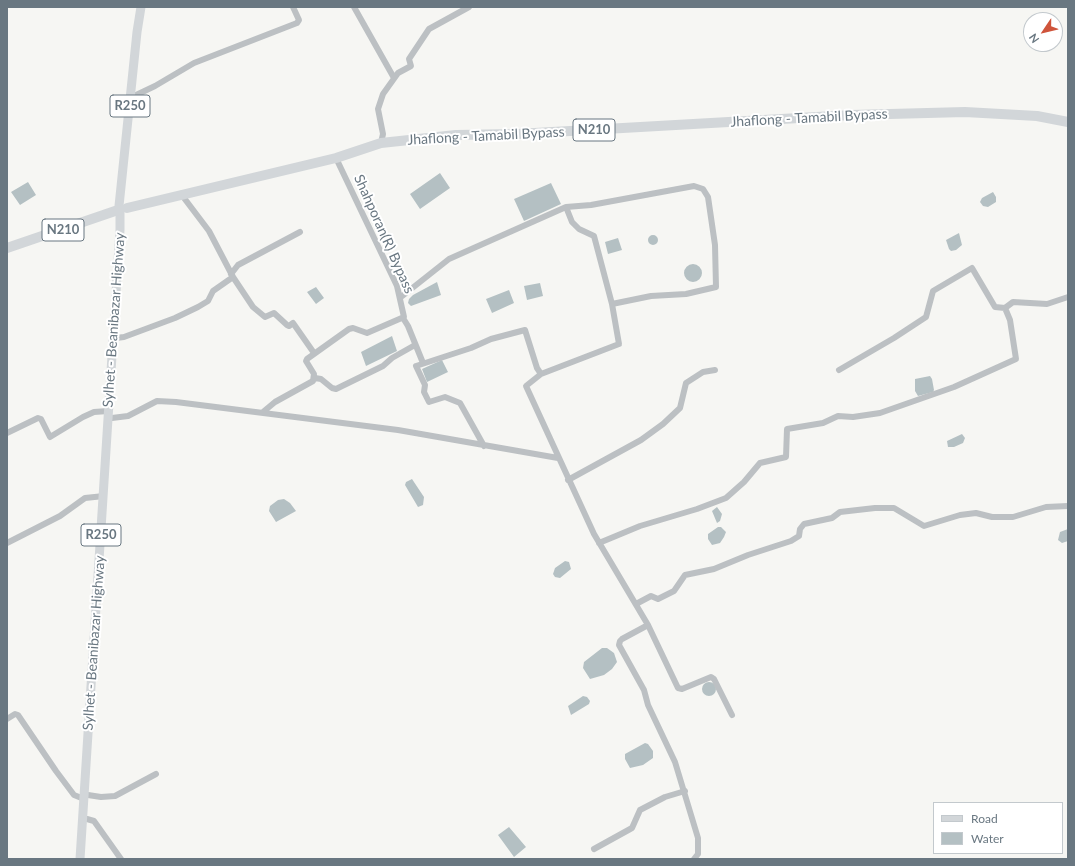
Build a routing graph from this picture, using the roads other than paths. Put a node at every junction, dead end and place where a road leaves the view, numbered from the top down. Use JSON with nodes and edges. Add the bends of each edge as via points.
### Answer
{"nodes":[{"id":1,"x":141,"y":7,"type":"edge"},
{"id":2,"x":144,"y":7,"type":"edge"},
{"id":3,"x":293,"y":7,"type":"edge"},
{"id":4,"x":354,"y":7,"type":"edge"},
{"id":5,"x":468,"y":7,"type":"edge"},
{"id":6,"x":394,"y":78,"type":"junction"},
{"id":7,"x":134,"y":96,"type":"junction"},
{"id":8,"x":1068,"y":122,"type":"edge"},
{"id":9,"x":381,"y":143,"type":"junction"},
{"id":10,"x":336,"y":158,"type":"junction"},
{"id":11,"x":181,"y":194,"type":"junction"},
{"id":12,"x":566,"y":207,"type":"junction"},
{"id":13,"x":122,"y":209,"type":"junction"},
{"id":14,"x":300,"y":232,"type":"dead end"},
{"id":15,"x":7,"y":248,"type":"edge"},
{"id":16,"x":232,"y":276,"type":"junction"},
{"id":17,"x":400,"y":297,"type":"junction"},
{"id":18,"x":1068,"y":297,"type":"edge"},
{"id":19,"x":612,"y":304,"type":"junction"},
{"id":20,"x":1005,"y":308,"type":"junction"},
{"id":21,"x":403,"y":318,"type":"junction"},
{"id":22,"x":116,"y":338,"type":"junction"},
{"id":23,"x":415,"y":345,"type":"junction"},
{"id":24,"x":314,"y":353,"type":"junction"},
{"id":25,"x":423,"y":363,"type":"junction"},
{"id":26,"x":715,"y":370,"type":"dead end"},
{"id":27,"x":839,"y":370,"type":"dead end"},
{"id":28,"x":541,"y":374,"type":"junction"},
{"id":29,"x":315,"y":378,"type":"junction"},
{"id":30,"x":263,"y":412,"type":"junction"},
{"id":31,"x":110,"y":414,"type":"junction"},
{"id":32,"x":7,"y":433,"type":"edge"},
{"id":33,"x":484,"y":446,"type":"junction"},
{"id":34,"x":558,"y":458,"type":"junction"},
{"id":35,"x":568,"y":480,"type":"junction"},
{"id":36,"x":104,"y":496,"type":"junction"},
{"id":37,"x":1068,"y":506,"type":"edge"},
{"id":38,"x":7,"y":543,"type":"edge"},
{"id":39,"x":599,"y":543,"type":"junction"},
{"id":40,"x":636,"y":604,"type":"junction"},
{"id":41,"x":648,"y":625,"type":"junction"},
{"id":42,"x":732,"y":715,"type":"dead end"},
{"id":43,"x":7,"y":718,"type":"edge"},
{"id":44,"x":156,"y":774,"type":"dead end"},
{"id":45,"x":685,"y":791,"type":"junction"},
{"id":46,"x":86,"y":797,"type":"junction"},
{"id":47,"x":87,"y":819,"type":"junction"},
{"id":48,"x":594,"y":849,"type":"dead end"},
{"id":49,"x":80,"y":859,"type":"edge"},
{"id":50,"x":84,"y":859,"type":"edge"},
{"id":51,"x":121,"y":859,"type":"edge"},
{"id":52,"x":694,"y":859,"type":"edge"}],
"edges":[{"from":1,"to":13,"type":"main road","number":"R250"},
{"from":2,"to":7,"type":"main road","number":"R250"},
{"from":3,"to":7,"type":"street","via":[[299,20],[297,23],[194,63]]},
{"from":4,"to":6,"type":"street"},
{"from":5,"to":6,"type":"street","via":[[429,29],[409,59],[411,66]]},
{"from":6,"to":9,"type":"street","via":[[383,94],[378,109],[383,134]]},
{"from":7,"to":13,"type":"main road","number":"R250"},
{"from":8,"to":9,"type":"highway","name":"Jhaflong - Tamabil Bypass","number":"N210","via":[[1037,116],[965,112],[456,135]]},
{"from":9,"to":10,"type":"highway","name":"Jhaflong - Tamabil Bypass","number":"N210"},
{"from":10,"to":11,"type":"highway","name":"Jhaflong - Tamabil Bypass","number":"N210"},
{"from":10,"to":17,"type":"street","name":"Shahporan(R) Bypass"},
{"from":11,"to":13,"type":"highway","name":"Jhaflong - Tamabil Bypass","number":"N210"},
{"from":11,"to":16,"type":"street","via":[[209,231]]},
{"from":12,"to":17,"type":"street","via":[[449,259]]},
{"from":12,"to":19,"type":"street","via":[[572,222],[579,229],[594,236]]},
{"from":12,"to":19,"type":"street","via":[[591,205],[694,186],[703,189],[708,197],[715,245],[716,287],[686,294],[651,296]]},
{"from":13,"to":15,"type":"highway","name":"Jhaflong - Tamabil Bypass","number":"N210"},
{"from":13,"to":22,"type":"main road","name":"Sylhet - Beanibazar Highway","number":"R250"},
{"from":13,"to":31,"type":"main road","name":"Sylhet - Beanibazar Highway","number":"R250"},
{"from":14,"to":16,"type":"street","via":[[238,265]]},
{"from":16,"to":22,"type":"street","via":[[213,291],[208,301],[198,307],[175,318]]},
{"from":16,"to":24,"type":"street","via":[[253,307],[265,318],[274,313],[287,325],[293,323]]},
{"from":17,"to":21,"type":"street","name":"Shahporan(R) Bypass"},
{"from":18,"to":20,"type":"street","via":[[1047,304],[1013,302]]},
{"from":19,"to":28,"type":"street","via":[[619,344]]},
{"from":20,"to":27,"type":"street","via":[[995,307],[972,268],[933,291],[926,316]]},
{"from":20,"to":39,"type":"street","via":[[1010,320],[1016,359],[954,387],[880,413],[853,417],[838,416],[823,423],[787,429],[786,457],[760,463],[726,498],[640,526]]},
{"from":21,"to":23,"type":"street","name":"Shahporan(R) Bypass"},
{"from":21,"to":24,"type":"street","via":[[367,333],[349,329]]},
{"from":22,"to":31,"type":"main road","name":"Sylhet - Beanibazar Highway","number":"R250"},
{"from":23,"to":25,"type":"street","name":"Shahporan(R) Bypass"},
{"from":23,"to":29,"type":"street","via":[[383,366],[336,389]]},
{"from":24,"to":29,"type":"street","via":[[306,361]]},
{"from":25,"to":28,"type":"street","via":[[525,330]]},
{"from":25,"to":33,"type":"street","via":[[416,366],[425,385],[424,392],[429,402],[445,397],[460,403]]},
{"from":26,"to":35,"type":"street","via":[[703,372],[686,384],[680,408],[664,424]]},
{"from":28,"to":34,"type":"street","via":[[526,386]]},
{"from":29,"to":30,"type":"street"},
{"from":30,"to":31,"type":"street","via":[[156,401],[128,416]]},
{"from":30,"to":33,"type":"street","via":[[398,430]]},
{"from":31,"to":32,"type":"street","via":[[94,412],[50,437],[41,419],[38,418]]},
{"from":31,"to":36,"type":"main road","name":"Sylhet - Beanibazar Highway","number":"R250"},
{"from":31,"to":46,"type":"main road","name":"Sylhet - Beanibazar Highway","number":"R250"},
{"from":33,"to":34,"type":"street"},
{"from":34,"to":35,"type":"street"},
{"from":35,"to":39,"type":"street"},
{"from":36,"to":38,"type":"street","via":[[85,498],[60,516]]},
{"from":36,"to":46,"type":"main road","name":"Sylhet - Beanibazar Highway","number":"R250"},
{"from":37,"to":40,"type":"street","via":[[1046,507],[1013,517],[992,517],[976,513],[960,515],[924,526],[894,508],[840,512],[832,518],[804,524],[799,536],[791,541],[714,569],[685,575],[674,591],[658,599],[650,596]]},
{"from":39,"to":40,"type":"street"},
{"from":40,"to":41,"type":"street"},
{"from":41,"to":42,"type":"street","via":[[678,688],[682,689],[711,677]]},
{"from":41,"to":45,"type":"street","via":[[622,639],[619,645],[644,690]]},
{"from":43,"to":46,"type":"street","via":[[18,715],[74,795]]},
{"from":44,"to":46,"type":"street","via":[[115,796]]},
{"from":45,"to":48,"type":"street","via":[[665,797],[640,810],[632,828]]},
{"from":45,"to":52,"type":"street","via":[[698,838],[698,854]]},
{"from":46,"to":47,"type":"main road","name":"Sylhet - Beanibazar Highway","number":"R250"},
{"from":46,"to":49,"type":"main road","name":"Sylhet - Beanibazar Highway","number":"R250"},
{"from":47,"to":50,"type":"main road","name":"Sylhet - Beanibazar Highway","number":"R250"},
{"from":47,"to":51,"type":"street","via":[[94,821]]}]}
